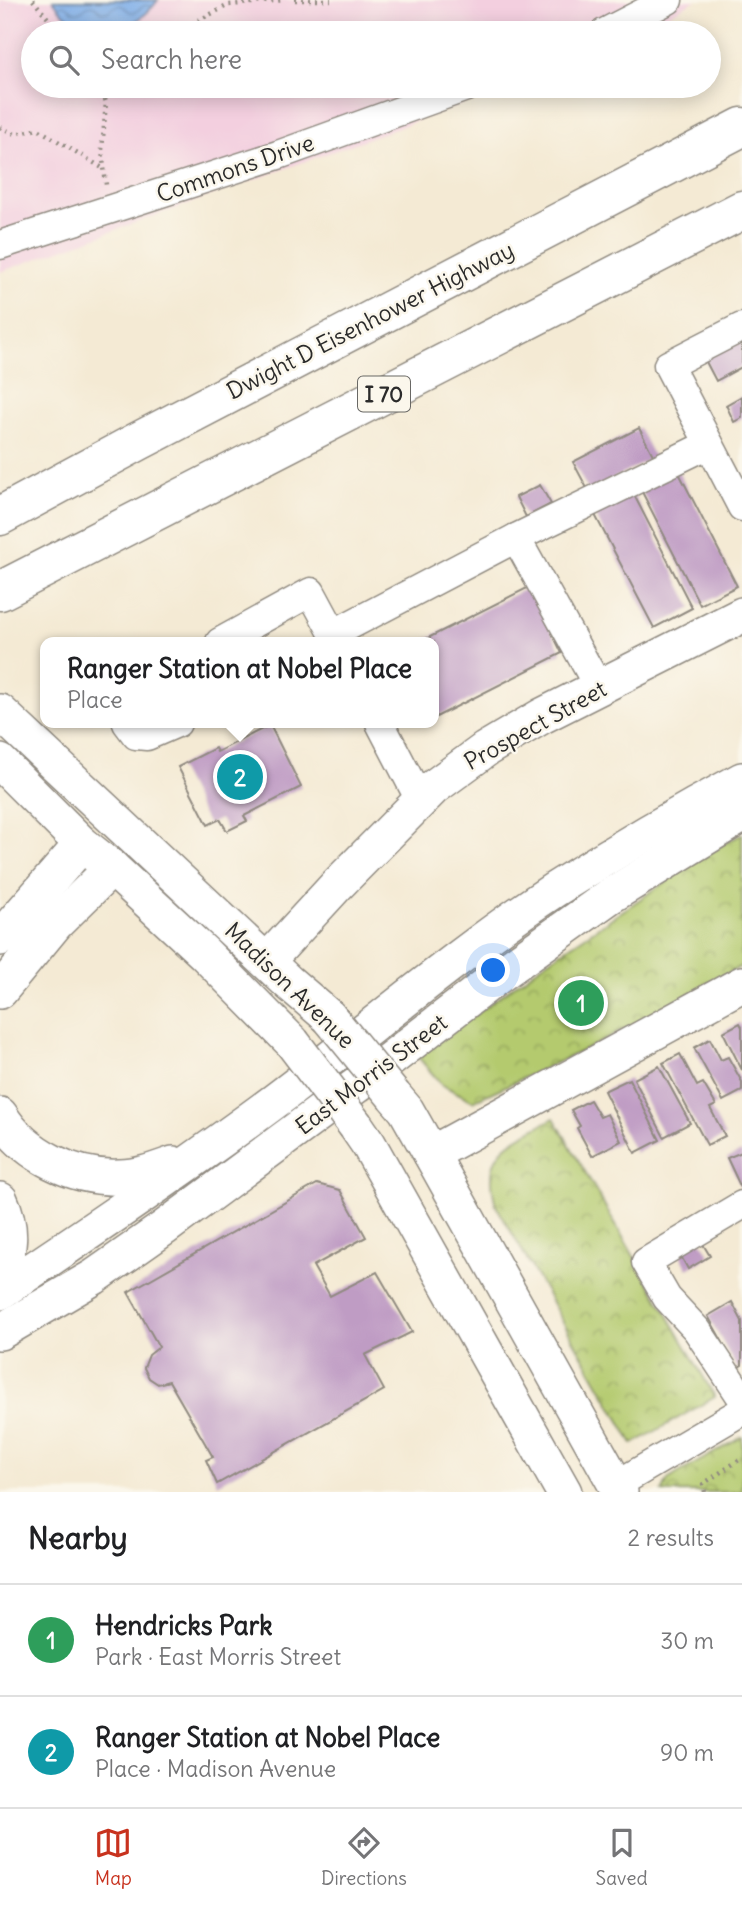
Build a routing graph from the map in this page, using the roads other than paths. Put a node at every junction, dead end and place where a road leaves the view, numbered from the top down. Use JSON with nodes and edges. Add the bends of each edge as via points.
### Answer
{"nodes":[{"id":1,"x":668,"y":0,"type":"edge"},
{"id":2,"x":627,"y":21,"type":"edge"},
{"id":3,"x":436,"y":98,"type":"edge"},
{"id":4,"x":742,"y":127,"type":"edge"},
{"id":5,"x":742,"y":210,"type":"edge"},
{"id":6,"x":0,"y":245,"type":"edge"},
{"id":7,"x":742,"y":327,"type":"edge"},
{"id":8,"x":139,"y":441,"type":"junction"},
{"id":9,"x":709,"y":444,"type":"junction"},
{"id":10,"x":0,"y":495,"type":"edge"},
{"id":11,"x":742,"y":507,"type":"edge"},
{"id":12,"x":0,"y":516,"type":"edge"},
{"id":13,"x":516,"y":538,"type":"junction"},
{"id":14,"x":13,"y":584,"type":"edge"},
{"id":15,"x":742,"y":615,"type":"edge"},
{"id":16,"x":229,"y":637,"type":"edge"},
{"id":17,"x":334,"y":637,"type":"edge"},
{"id":18,"x":337,"y":637,"type":"edge"},
{"id":19,"x":599,"y":688,"type":"junction"},
{"id":20,"x":0,"y":712,"type":"edge"},
{"id":21,"x":131,"y":728,"type":"edge"},
{"id":22,"x":165,"y":728,"type":"edge"},
{"id":23,"x":383,"y":728,"type":"edge"},
{"id":24,"x":0,"y":762,"type":"edge"},
{"id":25,"x":742,"y":780,"type":"edge"},
{"id":26,"x":419,"y":800,"type":"junction"},
{"id":27,"x":742,"y":815,"type":"edge"},
{"id":28,"x":82,"y":844,"type":"junction"},
{"id":29,"x":112,"y":868,"type":"junction"},
{"id":30,"x":0,"y":938,"type":"edge"},
{"id":31,"x":267,"y":961,"type":"junction"},
{"id":32,"x":742,"y":984,"type":"edge"},
{"id":33,"x":0,"y":992,"type":"edge"},
{"id":34,"x":0,"y":1115,"type":"edge"},
{"id":35,"x":223,"y":1139,"type":"junction"},
{"id":36,"x":431,"y":1154,"type":"junction"},
{"id":37,"x":0,"y":1200,"type":"edge"},
{"id":38,"x":742,"y":1205,"type":"edge"},
{"id":39,"x":0,"y":1277,"type":"edge"},
{"id":40,"x":0,"y":1292,"type":"edge"},
{"id":41,"x":0,"y":1332,"type":"edge"},
{"id":42,"x":742,"y":1398,"type":"edge"},
{"id":43,"x":742,"y":1411,"type":"edge"},
{"id":44,"x":618,"y":1489,"type":"edge"},
{"id":45,"x":564,"y":1492,"type":"edge"}],
"edges":[{"from":1,"to":2,"type":"street"},
{"from":3,"to":6,"type":"street","name":"Commons Drive","via":[[278,155]]},
{"from":4,"to":8,"type":"highway","name":"Dwight D Eisenhower Highway"},
{"from":5,"to":14,"type":"highway","number":"I 70"},
{"from":7,"to":9,"type":"street","via":[[668,365]]},
{"from":8,"to":10,"type":"highway"},
{"from":8,"to":12,"type":"highway","name":"Dwight D Eisenhower Highway"},
{"from":9,"to":11,"type":"street"},
{"from":9,"to":13,"type":"street"},
{"from":13,"to":18,"type":"street"},
{"from":13,"to":19,"type":"street"},
{"from":15,"to":19,"type":"main road","name":"Prospect Street"},
{"from":16,"to":17,"type":"street","via":[[311,592]]},
{"from":19,"to":26,"type":"main road","name":"Prospect Street","via":[[510,733]]},
{"from":20,"to":31,"type":"main road","name":"Madison Avenue"},
{"from":21,"to":22,"type":"street","via":[[136,735],[147,736]]},
{"from":23,"to":26,"type":"street"},
{"from":24,"to":28,"type":"main road","name":"Madison Avenue"},
{"from":25,"to":35,"type":"main road","name":"East Morris Street","via":[[534,904]]},
{"from":26,"to":31,"type":"main road","name":"Prospect Street"},
{"from":27,"to":41,"type":"main road","name":"East Morris Street","via":[[610,896],[144,1242]]},
{"from":28,"to":29,"type":"main road","name":"Madison Avenue"},
{"from":28,"to":30,"type":"main road"},
{"from":29,"to":33,"type":"main road","via":[[56,923]]},
{"from":29,"to":45,"type":"main road","name":"Madison Avenue","bridge":true,"via":[[292,1042],[356,1126]]},
{"from":31,"to":36,"type":"main road","name":"Madison Avenue","bridge":true,"via":[[329,1017],[406,1110]]},
{"from":32,"to":36,"type":"main road"},
{"from":34,"to":35,"type":"main road","via":[[11,1132],[37,1153],[100,1176],[146,1173]]},
{"from":35,"to":40,"type":"main road","name":"East Morris Street"},
{"from":36,"to":44,"type":"main road","name":"Madison Avenue"},
{"from":37,"to":39,"type":"main road","via":[[10,1241]]},
{"from":38,"to":42,"type":"street","via":[[646,1262],[667,1298],[697,1330]]},
{"from":43,"to":44,"type":"street"}]}
